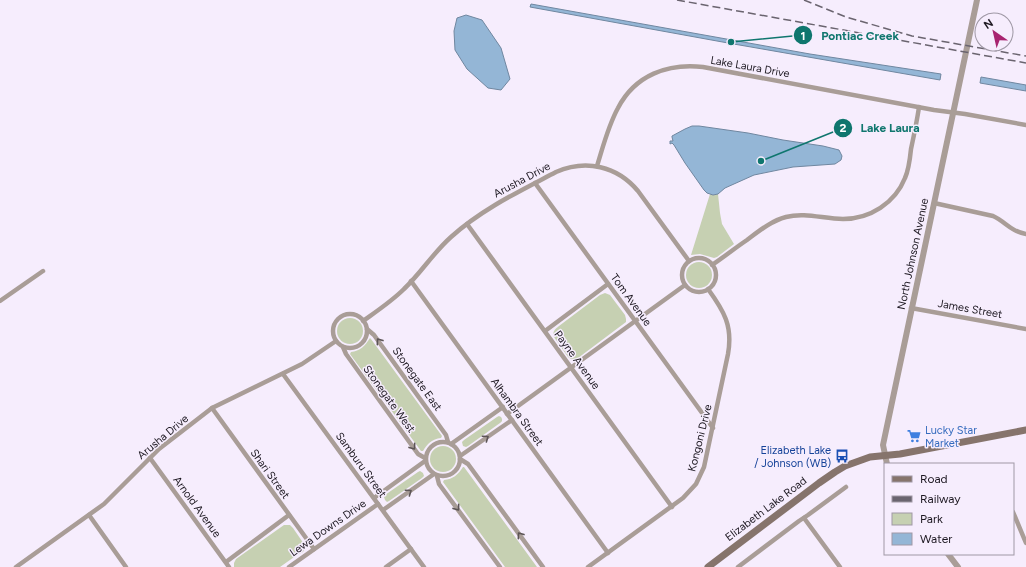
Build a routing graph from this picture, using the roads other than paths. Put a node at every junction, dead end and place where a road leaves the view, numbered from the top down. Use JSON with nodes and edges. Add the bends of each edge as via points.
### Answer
{"nodes":[{"id":1,"x":977,"y":0,"type":"edge"},
{"id":2,"x":919,"y":107,"type":"junction"},
{"id":3,"x":953,"y":112,"type":"junction"},
{"id":4,"x":1026,"y":125,"type":"edge"},
{"id":5,"x":597,"y":166,"type":"junction"},
{"id":6,"x":535,"y":183,"type":"junction"},
{"id":7,"x":934,"y":203,"type":"junction"},
{"id":8,"x":467,"y":224,"type":"junction"},
{"id":9,"x":1026,"y":234,"type":"edge"},
{"id":10,"x":689,"y":261,"type":"junction"},
{"id":11,"x":712,"y":265,"type":"junction"},
{"id":12,"x":43,"y":271,"type":"dead end"},
{"id":13,"x":411,"y":281,"type":"junction"},
{"id":14,"x":608,"y":284,"type":"junction"},
{"id":15,"x":685,"y":285,"type":"junction"},
{"id":16,"x":708,"y":289,"type":"junction"},
{"id":17,"x":0,"y":301,"type":"edge"},
{"id":18,"x":911,"y":308,"type":"junction"},
{"id":19,"x":363,"y":321,"type":"junction"},
{"id":20,"x":635,"y":321,"type":"junction"},
{"id":21,"x":1026,"y":328,"type":"edge"},
{"id":22,"x":366,"y":329,"type":"junction"},
{"id":23,"x":544,"y":331,"type":"junction"},
{"id":24,"x":336,"y":341,"type":"junction"},
{"id":25,"x":343,"y":346,"type":"junction"},
{"id":26,"x":571,"y":368,"type":"junction"},
{"id":27,"x":284,"y":374,"type":"junction"},
{"id":28,"x":503,"y":407,"type":"junction"},
{"id":29,"x":212,"y":408,"type":"junction"},
{"id":30,"x":507,"y":414,"type":"junction"},
{"id":31,"x":512,"y":420,"type":"junction"},
{"id":32,"x":713,"y":428,"type":"junction"},
{"id":33,"x":1026,"y":430,"type":"edge"},
{"id":34,"x":450,"y":443,"type":"junction"},
{"id":35,"x":884,"y":455,"type":"junction"},
{"id":36,"x":150,"y":458,"type":"junction"},
{"id":37,"x":460,"y":458,"type":"junction"},
{"id":38,"x":425,"y":460,"type":"junction"},
{"id":39,"x":887,"y":463,"type":"edge"},
{"id":40,"x":436,"y":475,"type":"junction"},
{"id":41,"x":846,"y":487,"type":"dead end"},
{"id":42,"x":374,"y":498,"type":"junction"},
{"id":43,"x":378,"y":504,"type":"junction"},
{"id":44,"x":672,"y":506,"type":"junction"},
{"id":45,"x":383,"y":510,"type":"junction"},
{"id":46,"x":1014,"y":514,"type":"edge"},
{"id":47,"x":89,"y":515,"type":"junction"},
{"id":48,"x":289,"y":515,"type":"junction"},
{"id":49,"x":804,"y":518,"type":"junction"},
{"id":50,"x":1026,"y":543,"type":"edge"},
{"id":51,"x":314,"y":549,"type":"junction"},
{"id":52,"x":411,"y":550,"type":"junction"},
{"id":53,"x":608,"y":553,"type":"junction"},
{"id":54,"x":949,"y":555,"type":"edge"},
{"id":55,"x":226,"y":562,"type":"junction"},
{"id":56,"x":16,"y":567,"type":"edge"},
{"id":57,"x":126,"y":567,"type":"edge"},
{"id":58,"x":229,"y":567,"type":"edge"},
{"id":59,"x":289,"y":567,"type":"edge"},
{"id":60,"x":386,"y":567,"type":"edge"},
{"id":61,"x":424,"y":567,"type":"edge"},
{"id":62,"x":500,"y":567,"type":"edge"},
{"id":63,"x":543,"y":567,"type":"edge"},
{"id":64,"x":588,"y":567,"type":"edge"},
{"id":65,"x":708,"y":567,"type":"edge"},
{"id":66,"x":738,"y":567,"type":"edge"},
{"id":67,"x":840,"y":567,"type":"edge"},
{"id":68,"x":958,"y":567,"type":"edge"}],
"edges":[{"from":1,"to":3,"type":"street","name":"North Johnson Avenue"},
{"from":2,"to":3,"type":"street","name":"Lake Laura Drive"},
{"from":2,"to":5,"type":"street","name":"Lake Laura Drive","via":[[703,67],[673,67],[647,77],[626,96],[615,113]]},
{"from":2,"to":11,"type":"street","via":[[909,165],[896,193],[883,206],[870,214],[853,218],[801,215],[782,218]]},
{"from":3,"to":4,"type":"street","name":"Lake Laura Drive"},
{"from":3,"to":7,"type":"street","name":"North Johnson Avenue"},
{"from":5,"to":6,"type":"street","name":"Arusha Drive","via":[[579,165],[566,168]]},
{"from":5,"to":10,"type":"street","name":"Arusha Drive","via":[[616,173],[633,186]]},
{"from":6,"to":8,"type":"street","name":"Arusha Drive"},
{"from":6,"to":14,"type":"street","name":"Tom Avenue"},
{"from":7,"to":9,"type":"street","via":[[993,216],[1012,230]]},
{"from":7,"to":18,"type":"street","name":"North Johnson Avenue"},
{"from":8,"to":13,"type":"street","name":"Arusha Drive","via":[[440,248]]},
{"from":8,"to":23,"type":"street","name":"Payne Avenue"},
{"from":10,"to":11,"type":"street","via":[[701,258]]},
{"from":10,"to":15,"type":"street","via":[[682,272]]},
{"from":11,"to":16,"type":"street","via":[[715,278]]},
{"from":12,"to":17,"type":"street"},
{"from":13,"to":19,"type":"street","name":"Arusha Drive","via":[[395,297]]},
{"from":13,"to":28,"type":"street","name":"Alhambra Street"},
{"from":14,"to":20,"type":"street","name":"Tom Avenue"},
{"from":14,"to":23,"type":"street"},
{"from":15,"to":16,"type":"street","via":[[696,292]]},
{"from":15,"to":20,"type":"street"},
{"from":16,"to":32,"type":"street","name":"Kongoni Drive","via":[[723,311],[730,336]]},
{"from":18,"to":21,"type":"street","name":"James Street"},
{"from":18,"to":35,"type":"street","name":"North Johnson Avenue","via":[[883,445]]},
{"from":19,"to":22,"type":"street"},
{"from":19,"to":24,"type":"street","via":[[354,314],[341,316],[333,328]]},
{"from":20,"to":26,"type":"street"},
{"from":20,"to":32,"type":"street","name":"Tom Avenue"},
{"from":22,"to":25,"type":"street","via":[[365,338],[359,345],[350,348]]},
{"from":34,"to":22,"type":"street","name":"Stonegate East","one_way":true,"via":[[374,335]]},
{"from":23,"to":26,"type":"street","name":"Payne Avenue"},
{"from":24,"to":25,"type":"street"},
{"from":24,"to":27,"type":"street","name":"Arusha Drive"},
{"from":25,"to":38,"type":"street","name":"Stonegate West","one_way":true,"via":[[346,354],[418,454]]},
{"from":26,"to":30,"type":"street"},
{"from":26,"to":44,"type":"street","name":"Payne Avenue"},
{"from":27,"to":29,"type":"street","name":"Arusha Drive"},
{"from":27,"to":42,"type":"street","name":"Samburu Street"},
{"from":28,"to":30,"type":"street","name":"Alhambra Street"},
{"from":28,"to":34,"type":"street"},
{"from":29,"to":36,"type":"street","name":"Arusha Drive","via":[[159,448]]},
{"from":29,"to":48,"type":"street","name":"Shari Street"},
{"from":30,"to":31,"type":"street","name":"Alhambra Street"},
{"from":37,"to":31,"type":"street","one_way":true},
{"from":31,"to":53,"type":"street","name":"Alhambra Street"},
{"from":32,"to":44,"type":"street","name":"Kongoni Drive","via":[[700,476],[689,493]]},
{"from":33,"to":35,"type":"main road","name":"Elizabeth Lake Road"},
{"from":34,"to":37,"type":"street","via":[[457,449]]},
{"from":34,"to":38,"type":"street","via":[[440,442],[433,445]]},
{"from":35,"to":39,"type":"street","name":"North Johnson Avenue"},
{"from":35,"to":65,"type":"main road","name":"Elizabeth Lake Road","via":[[857,461],[828,476]]},
{"from":36,"to":47,"type":"street","name":"Arusha Drive","via":[[111,498]]},
{"from":36,"to":55,"type":"street","name":"Arnold Avenue"},
{"from":37,"to":40,"type":"street","via":[[453,473],[445,476]]},
{"from":63,"to":37,"type":"street","one_way":true,"via":[[468,464]]},
{"from":38,"to":40,"type":"street","via":[[428,469]]},
{"from":38,"to":42,"type":"street","name":"Lewa Downs Drive"},
{"from":45,"to":40,"type":"street","name":"Lewa Downs Drive","one_way":true},
{"from":40,"to":62,"type":"street","one_way":true},
{"from":41,"to":49,"type":"street"},
{"from":42,"to":43,"type":"street","name":"Samburu Street"},
{"from":43,"to":45,"type":"street","name":"Samburu Street"},
{"from":43,"to":51,"type":"street","name":"Lewa Downs Drive"},
{"from":44,"to":53,"type":"street","name":"Kongoni Drive"},
{"from":45,"to":52,"type":"street","name":"Samburu Street"},
{"from":46,"to":50,"type":"street"},
{"from":47,"to":56,"type":"street","name":"Arusha Drive"},
{"from":47,"to":57,"type":"street"},
{"from":48,"to":51,"type":"street","name":"Shari Street"},
{"from":48,"to":55,"type":"street"},
{"from":49,"to":66,"type":"street"},
{"from":49,"to":67,"type":"street"},
{"from":51,"to":59,"type":"street","name":"Lewa Downs Drive"},
{"from":52,"to":60,"type":"street"},
{"from":52,"to":61,"type":"street","name":"Samburu Street"},
{"from":53,"to":64,"type":"street","name":"Kongoni Drive"},
{"from":54,"to":68,"type":"street"},
{"from":55,"to":58,"type":"street","name":"Arnold Avenue"}]}
